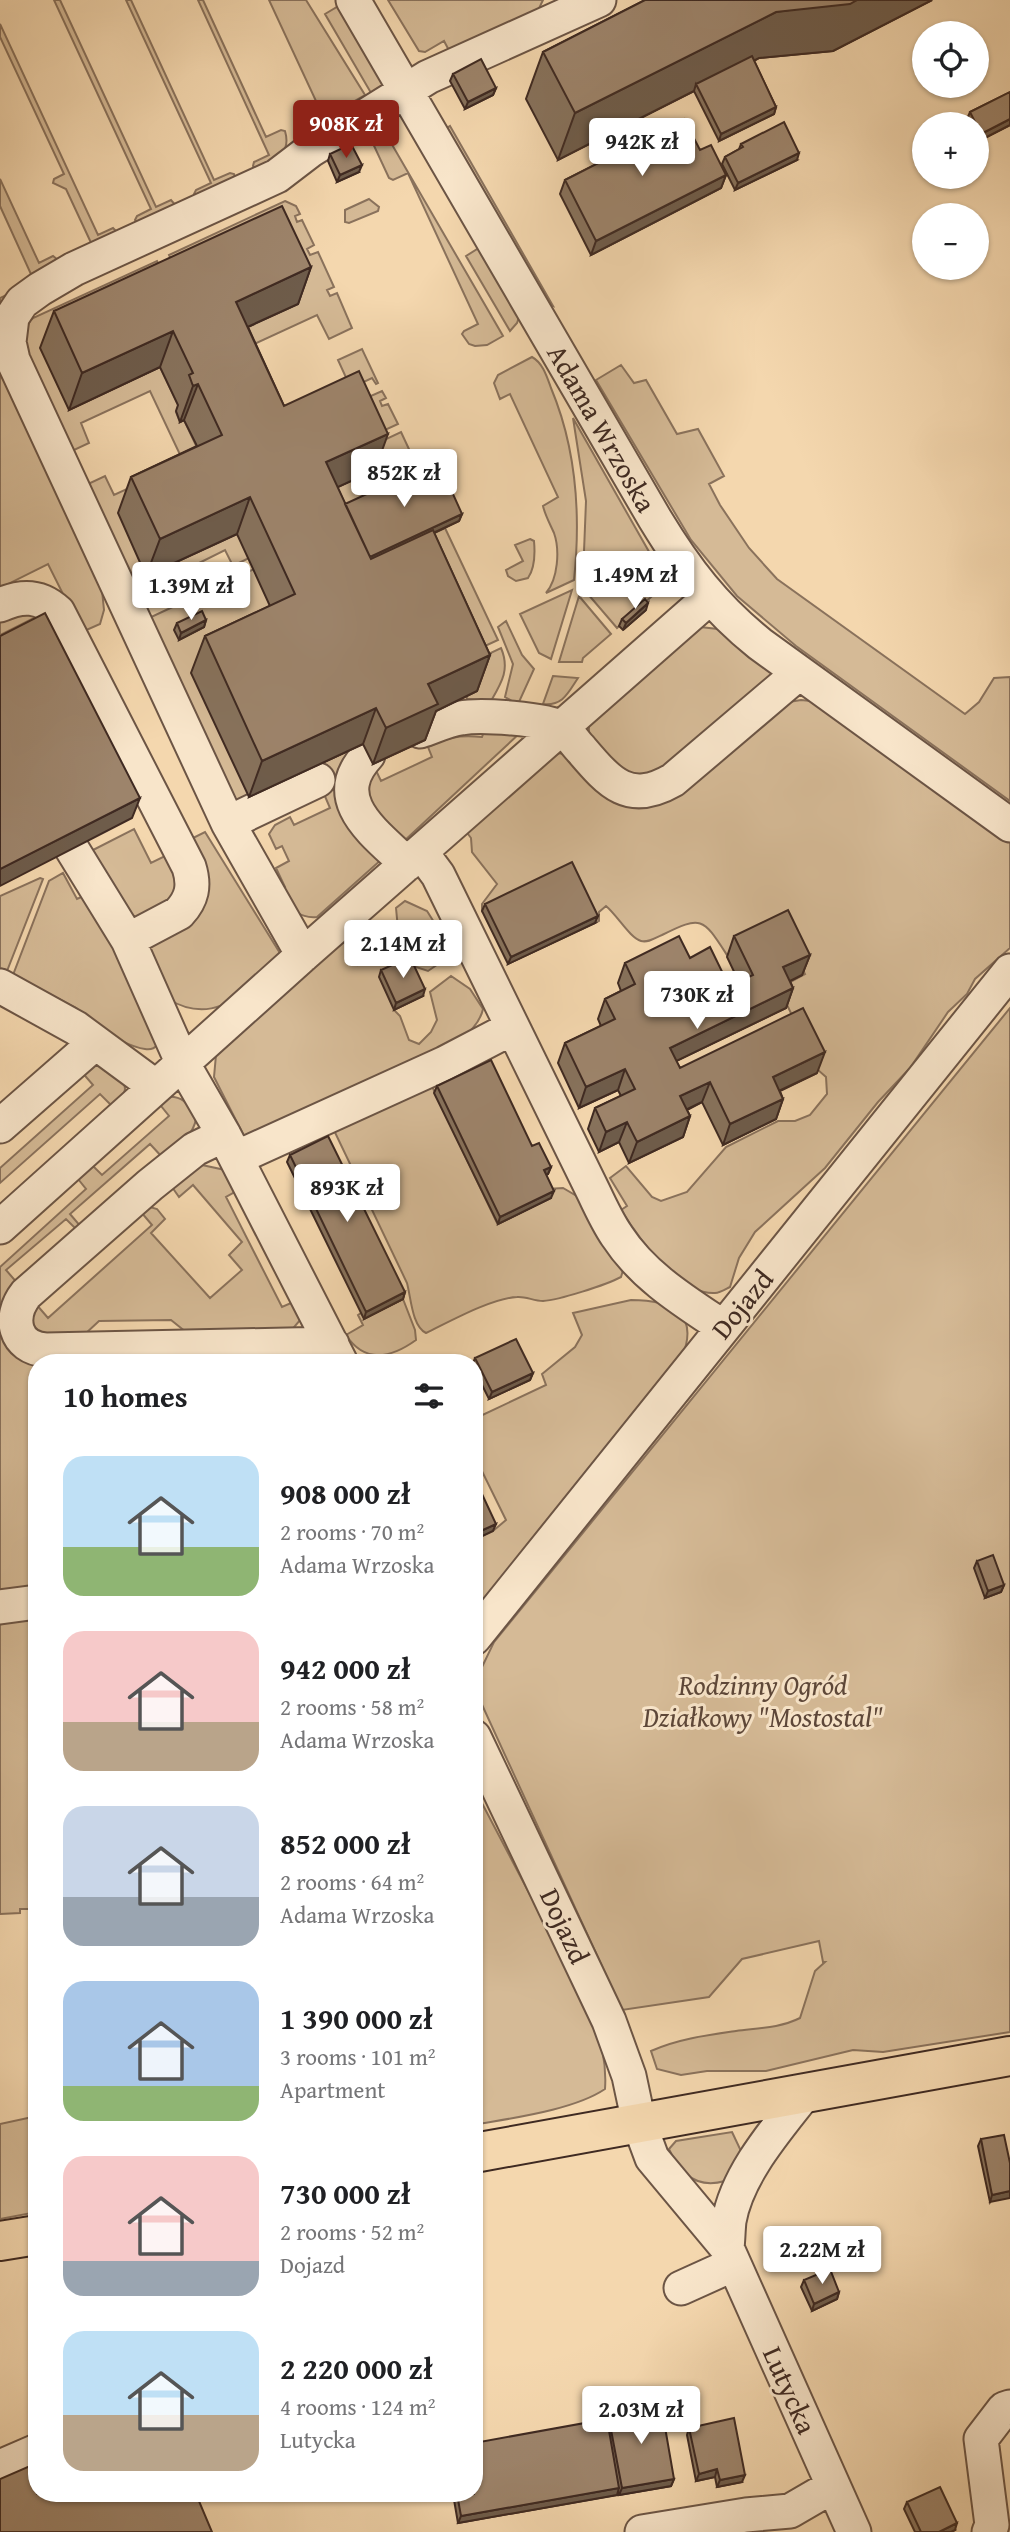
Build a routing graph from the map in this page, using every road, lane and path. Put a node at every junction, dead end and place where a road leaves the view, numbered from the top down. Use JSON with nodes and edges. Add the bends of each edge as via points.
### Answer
{"nodes":[{"id":1,"x":353,"y":0,"type":"edge"},
{"id":2,"x":591,"y":2,"type":"edge"},
{"id":3,"x":405,"y":89,"type":"junction"},
{"id":4,"x":709,"y":598,"type":"junction"},
{"id":5,"x":0,"y":605,"type":"edge"},
{"id":6,"x":799,"y":673,"type":"junction"},
{"id":7,"x":562,"y":729,"type":"junction"},
{"id":8,"x":420,"y":731,"type":"edge"},
{"id":9,"x":368,"y":755,"type":"dead end"},
{"id":10,"x":318,"y":780,"type":"dead end"},
{"id":11,"x":229,"y":823,"type":"junction"},
{"id":12,"x":1010,"y":825,"type":"edge"},
{"id":13,"x":72,"y":849,"type":"edge"},
{"id":14,"x":414,"y":858,"type":"junction"},
{"id":15,"x":128,"y":940,"type":"junction"},
{"id":16,"x":303,"y":955,"type":"junction"},
{"id":17,"x":1010,"y":971,"type":"edge"},
{"id":18,"x":0,"y":986,"type":"edge"},
{"id":19,"x":513,"y":1028,"type":"junction"},
{"id":20,"x":95,"y":1043,"type":"junction"},
{"id":21,"x":183,"y":1064,"type":"junction"},
{"id":22,"x":156,"y":1087,"type":"junction"},
{"id":23,"x":0,"y":1126,"type":"edge"},
{"id":24,"x":230,"y":1146,"type":"junction"},
{"id":25,"x":0,"y":1227,"type":"edge"},
{"id":26,"x":723,"y":1327,"type":"junction"},
{"id":27,"x":101,"y":1354,"type":"edge"},
{"id":28,"x":337,"y":1354,"type":"edge"},
{"id":29,"x":28,"y":1603,"type":"edge"},
{"id":30,"x":0,"y":1607,"type":"edge"},
{"id":31,"x":483,"y":1624,"type":"edge"},
{"id":32,"x":483,"y":1756,"type":"edge"},
{"id":33,"x":1010,"y":2056,"type":"edge"},
{"id":34,"x":805,"y":2093,"type":"junction"},
{"id":35,"x":639,"y":2123,"type":"junction"},
{"id":36,"x":483,"y":2151,"type":"edge"},
{"id":37,"x":28,"y":2236,"type":"edge"},
{"id":38,"x":0,"y":2241,"type":"edge"},
{"id":39,"x":731,"y":2256,"type":"junction"},
{"id":40,"x":681,"y":2288,"type":"dead end"},
{"id":41,"x":1010,"y":2407,"type":"edge"},
{"id":42,"x":28,"y":2455,"type":"edge"},
{"id":43,"x":0,"y":2467,"type":"edge"},
{"id":44,"x":833,"y":2486,"type":"junction"},
{"id":45,"x":748,"y":2524,"type":"edge"},
{"id":46,"x":642,"y":2532,"type":"edge"},
{"id":47,"x":854,"y":2532,"type":"edge"},
{"id":48,"x":989,"y":2532,"type":"edge"}],
"edges":[{"from":1,"to":3,"type":"street","name":"Adama Wrzoska"},
{"from":2,"to":3,"type":"street"},
{"from":3,"to":4,"type":"street","name":"Adama Wrzoska","via":[[655,519]]},
{"from":3,"to":11,"type":"street","via":[[277,176],[74,269],[22,302],[12,317],[9,342],[13,360]]},
{"from":4,"to":6,"type":"street","name":"Adama Wrzoska"},
{"from":4,"to":7,"type":"street"},
{"from":5,"to":15,"type":"street","via":[[37,598],[58,612],[189,867],[192,888],[185,907]]},
{"from":6,"to":7,"type":"street","via":[[657,790],[628,790],[611,781]]},
{"from":6,"to":12,"type":"street","name":"Adama Wrzoska"},
{"from":7,"to":8,"type":"street","via":[[484,717],[460,718]]},
{"from":7,"to":14,"type":"street"},
{"from":9,"to":14,"type":"street","via":[[350,789],[353,805],[361,818]]},
{"from":10,"to":11,"type":"street"},
{"from":11,"to":16,"type":"street"},
{"from":13,"to":15,"type":"street"},
{"from":14,"to":16,"type":"street"},
{"from":14,"to":19,"type":"street","via":[[438,875]]},
{"from":15,"to":21,"type":"street"},
{"from":16,"to":21,"type":"street"},
{"from":17,"to":26,"type":"street","name":"Dojazd"},
{"from":18,"to":20,"type":"street"},
{"from":19,"to":24,"type":"street","via":[[445,1063]]},
{"from":19,"to":26,"type":"street","via":[[617,1237],[656,1280]]},
{"from":20,"to":22,"type":"street"},
{"from":20,"to":23,"type":"street"},
{"from":21,"to":22,"type":"street"},
{"from":21,"to":24,"type":"street"},
{"from":22,"to":25,"type":"street"},
{"from":24,"to":27,"type":"street","via":[[195,1150],[18,1305],[17,1330],[36,1348]]},
{"from":24,"to":28,"type":"street"},
{"from":26,"to":31,"type":"street","name":"Dojazd"},
{"from":29,"to":30,"type":"street"},
{"from":32,"to":35,"type":"street","name":"Dojazd","via":[[609,2021],[629,2076]]},
{"from":33,"to":34,"type":"main road"},
{"from":34,"to":35,"type":"main road"},
{"from":34,"to":39,"type":"street","via":[[765,2145],[740,2189],[730,2219]]},
{"from":35,"to":36,"type":"main road"},
{"from":35,"to":39,"type":"street","name":"Lutycka","via":[[652,2158]]},
{"from":37,"to":38,"type":"main road"},
{"from":39,"to":40,"type":"street"},
{"from":39,"to":44,"type":"street","name":"Lutycka"},
{"from":41,"to":48,"type":"street","via":[[1003,2409],[981,2439],[992,2525]]},
{"from":42,"to":43,"type":"street"},
{"from":44,"to":45,"type":"street","via":[[790,2511]]},
{"from":44,"to":47,"type":"street","name":"Lutycka"},
{"from":45,"to":46,"type":"street"}]}
